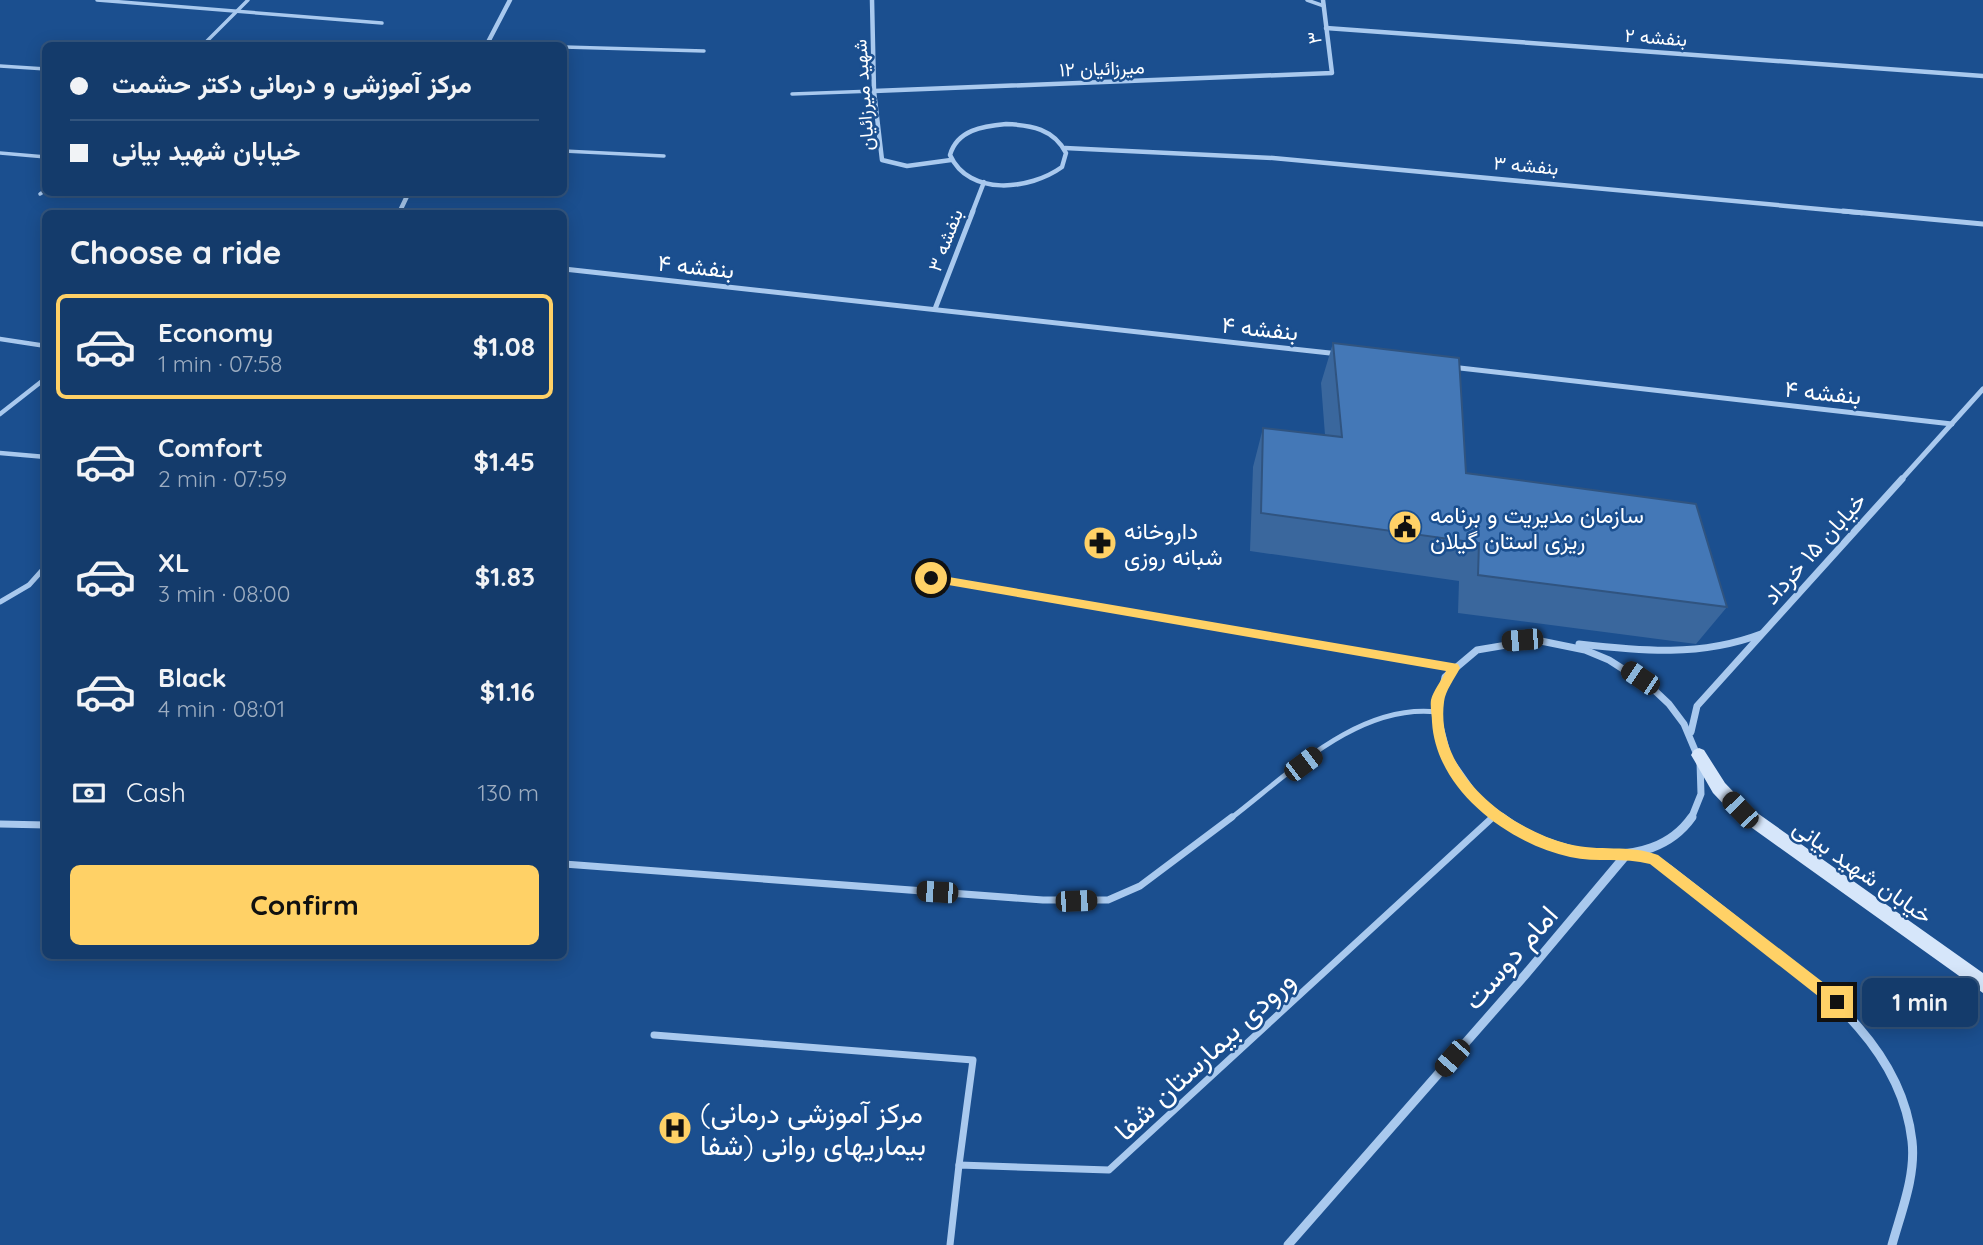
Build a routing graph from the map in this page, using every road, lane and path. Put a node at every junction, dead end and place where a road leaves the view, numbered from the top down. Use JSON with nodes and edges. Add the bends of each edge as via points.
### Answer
{"nodes":[{"id":1,"x":97,"y":0,"type":"edge"},
{"id":2,"x":248,"y":0,"type":"edge"},
{"id":3,"x":510,"y":0,"type":"edge"},
{"id":4,"x":872,"y":0,"type":"edge"},
{"id":5,"x":1307,"y":0,"type":"edge"},
{"id":6,"x":1323,"y":0,"type":"edge"},
{"id":7,"x":1324,"y":6,"type":"junction"},
{"id":8,"x":236,"y":12,"type":"junction"},
{"id":9,"x":382,"y":23,"type":"dead end"},
{"id":10,"x":1326,"y":27,"type":"junction"},
{"id":11,"x":206,"y":42,"type":"edge"},
{"id":12,"x":488,"y":42,"type":"edge"},
{"id":13,"x":567,"y":47,"type":"edge"},
{"id":14,"x":704,"y":51,"type":"dead end"},
{"id":15,"x":0,"y":66,"type":"edge"},
{"id":16,"x":42,"y":69,"type":"edge"},
{"id":17,"x":1332,"y":73,"type":"joint"},
{"id":18,"x":1983,"y":76,"type":"edge"},
{"id":19,"x":874,"y":91,"type":"junction"},
{"id":20,"x":792,"y":94,"type":"dead end"},
{"id":21,"x":1065,"y":148,"type":"junction"},
{"id":22,"x":567,"y":151,"type":"edge"},
{"id":23,"x":0,"y":153,"type":"edge"},
{"id":24,"x":664,"y":156,"type":"dead end"},
{"id":25,"x":42,"y":157,"type":"edge"},
{"id":26,"x":951,"y":160,"type":"junction"},
{"id":27,"x":984,"y":182,"type":"junction"},
{"id":28,"x":1983,"y":224,"type":"edge"},
{"id":29,"x":567,"y":269,"type":"edge"},
{"id":30,"x":935,"y":309,"type":"junction"},
{"id":31,"x":0,"y":339,"type":"edge"},
{"id":32,"x":42,"y":345,"type":"edge"},
{"id":33,"x":1347,"y":355,"type":"edge"},
{"id":34,"x":1443,"y":366,"type":"edge"},
{"id":35,"x":42,"y":381,"type":"edge"},
{"id":36,"x":1983,"y":389,"type":"edge"},
{"id":37,"x":0,"y":414,"type":"edge"},
{"id":38,"x":1952,"y":424,"type":"junction"},
{"id":39,"x":0,"y":453,"type":"edge"},
{"id":40,"x":42,"y":457,"type":"edge"},
{"id":41,"x":42,"y":570,"type":"edge"},
{"id":42,"x":931,"y":578,"type":"dead end"},
{"id":43,"x":0,"y":602,"type":"edge"},
{"id":44,"x":1765,"y":632,"type":"junction"},
{"id":45,"x":1551,"y":641,"type":"junction"},
{"id":46,"x":1454,"y":668,"type":"junction"},
{"id":47,"x":1437,"y":712,"type":"junction"},
{"id":48,"x":1696,"y":748,"type":"junction"},
{"id":49,"x":1495,"y":815,"type":"junction"},
{"id":50,"x":0,"y":824,"type":"edge"},
{"id":51,"x":42,"y":825,"type":"edge"},
{"id":52,"x":1629,"y":854,"type":"junction"},
{"id":53,"x":567,"y":864,"type":"edge"},
{"id":54,"x":1983,"y":984,"type":"edge"},
{"id":55,"x":654,"y":1035,"type":"dead end"},
{"id":56,"x":960,"y":1166,"type":"junction"},
{"id":57,"x":950,"y":1245,"type":"edge"},
{"id":58,"x":1288,"y":1245,"type":"edge"},
{"id":59,"x":1892,"y":1245,"type":"edge"}],
"edges":[{"from":1,"to":8,"type":"lane"},
{"from":2,"to":8,"type":"lane"},
{"from":3,"to":12,"type":"street"},
{"from":4,"to":19,"type":"street","name":"شهید میرزائیان"},
{"from":5,"to":7,"type":"lane"},
{"from":6,"to":7,"type":"street","name":"۳"},
{"from":7,"to":10,"type":"street","name":"۳"},
{"from":8,"to":9,"type":"lane"},
{"from":8,"to":11,"type":"lane"},
{"from":10,"to":17,"type":"street","name":"۳"},
{"from":10,"to":18,"type":"street","name":"بنفشه ۲"},
{"from":13,"to":14,"type":"lane"},
{"from":15,"to":16,"type":"lane"},
{"from":17,"to":19,"type":"street","name":"میرزائیان ۱۲"},
{"from":19,"to":20,"type":"lane"},
{"from":19,"to":26,"type":"street","name":"شهید میرزائیان","via":[[882,160],[898,165]]},
{"from":21,"to":26,"type":"street","via":[[1040,129],[997,125],[960,137],[951,150]]},
{"from":21,"to":27,"type":"street","via":[[1065,162],[1046,178],[1011,186]]},
{"from":21,"to":28,"type":"street","name":"بنفشه ۳","via":[[1273,158]]},
{"from":22,"to":24,"type":"lane"},
{"from":23,"to":25,"type":"lane"},
{"from":26,"to":27,"type":"street","via":[[962,173]]},
{"from":27,"to":30,"type":"street","name":"بنفشه ۳"},
{"from":29,"to":30,"type":"street","name":"بنفشه ۴"},
{"from":30,"to":33,"type":"street","name":"بنفشه ۴"},
{"from":31,"to":32,"type":"lane"},
{"from":34,"to":38,"type":"street","name":"بنفشه ۴"},
{"from":35,"to":37,"type":"lane"},
{"from":36,"to":38,"type":"street","name":"خیابان ۱۵ خرداد"},
{"from":38,"to":44,"type":"street","name":"خیابان ۱۵ خرداد"},
{"from":39,"to":40,"type":"lane"},
{"from":41,"to":43,"type":"lane","via":[[29,585]]},
{"from":42,"to":46,"type":"lane"},
{"from":44,"to":45,"type":"street","via":[[1724,645],[1667,651]]},
{"from":44,"to":48,"type":"street","name":"خیابان ۱۵ خرداد","via":[[1697,706],[1691,728]]},
{"from":45,"to":46,"type":"street","via":[[1494,645],[1471,654]]},
{"from":45,"to":48,"type":"street","via":[[1597,654],[1640,678],[1665,700]]},
{"from":46,"to":47,"type":"street","via":[[1441,689]]},
{"from":47,"to":49,"type":"street","via":[[1439,738],[1450,765],[1470,793]]},
{"from":47,"to":53,"type":"lane","via":[[1418,709],[1375,718],[1344,733],[1140,886],[1108,900],[1043,900]]},
{"from":48,"to":52,"type":"street","via":[[1702,783],[1689,821],[1669,840]]},
{"from":48,"to":54,"type":"street","name":"خیابان شهید بیانی","via":[[1719,788],[1740,810]]},
{"from":49,"to":52,"type":"street","via":[[1550,845],[1588,854]]},
{"from":49,"to":56,"type":"lane","name":"ورودی بیمارستان شفا","via":[[1109,1171]]},
{"from":50,"to":51,"type":"lane"},
{"from":52,"to":58,"type":"street","name":"امام دوست"},
{"from":52,"to":59,"type":"street","via":[[1654,859],[1671,870],[1821,987],[1854,1019],[1882,1057],[1903,1099],[1912,1142],[1909,1182]]},
{"from":55,"to":56,"type":"lane","via":[[973,1060]]},
{"from":56,"to":57,"type":"lane"}]}
